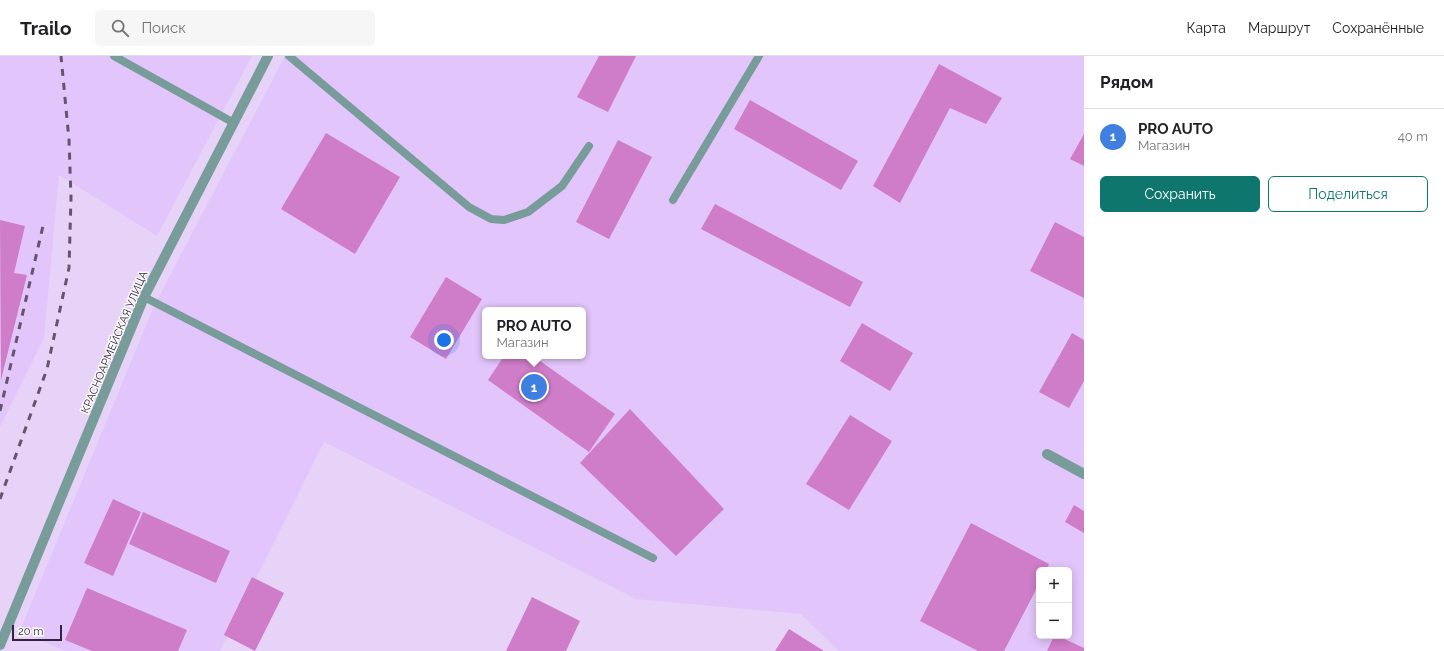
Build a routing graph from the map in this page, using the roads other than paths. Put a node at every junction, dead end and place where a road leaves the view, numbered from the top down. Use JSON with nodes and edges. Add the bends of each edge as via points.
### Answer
{"nodes":[{"id":1,"x":114,"y":56,"type":"edge"},
{"id":2,"x":268,"y":56,"type":"edge"},
{"id":3,"x":289,"y":56,"type":"edge"},
{"id":4,"x":760,"y":56,"type":"edge"},
{"id":5,"x":234,"y":123,"type":"junction"},
{"id":6,"x":589,"y":146,"type":"dead end"},
{"id":7,"x":673,"y":200,"type":"dead end"},
{"id":8,"x":144,"y":297,"type":"junction"},
{"id":9,"x":1047,"y":454,"type":"dead end"},
{"id":10,"x":1084,"y":474,"type":"edge"},
{"id":11,"x":653,"y":558,"type":"dead end"},
{"id":12,"x":0,"y":645,"type":"edge"}],
"edges":[{"from":1,"to":5,"type":"lane"},
{"from":2,"to":5,"type":"street","name":"КРАСНОАРМЕЙСКАЯ УЛИЦА"},
{"from":3,"to":6,"type":"lane","via":[[469,207],[491,220],[504,220],[528,212],[562,186]]},
{"from":4,"to":7,"type":"lane"},
{"from":5,"to":8,"type":"street","name":"КРАСНОАРМЕЙСКАЯ УЛИЦА"},
{"from":8,"to":11,"type":"lane"},
{"from":8,"to":12,"type":"street","name":"КРАСНОАРМЕЙСКАЯ УЛИЦА"},
{"from":9,"to":10,"type":"street"}]}
